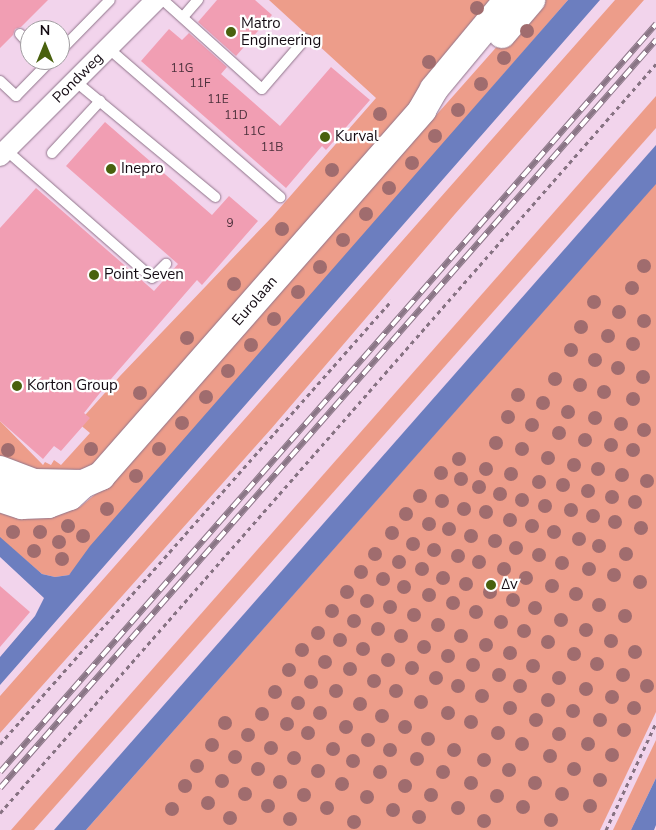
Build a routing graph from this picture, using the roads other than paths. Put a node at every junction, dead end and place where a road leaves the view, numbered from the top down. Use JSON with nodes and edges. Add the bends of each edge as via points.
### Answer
{"nodes":[{"id":1,"x":110,"y":0,"type":"edge"},
{"id":2,"x":156,"y":0,"type":"edge"},
{"id":3,"x":163,"y":0,"type":"edge"},
{"id":4,"x":198,"y":0,"type":"edge"},
{"id":5,"x":508,"y":0,"type":"edge"},
{"id":6,"x":531,"y":0,"type":"edge"},
{"id":7,"x":183,"y":17,"type":"junction"},
{"id":8,"x":305,"y":39,"type":"dead end"},
{"id":9,"x":70,"y":41,"type":"edge"},
{"id":10,"x":108,"y":48,"type":"junction"},
{"id":11,"x":40,"y":70,"type":"edge"},
{"id":12,"x":75,"y":80,"type":"junction"},
{"id":13,"x":0,"y":81,"type":"edge"},
{"id":14,"x":100,"y":101,"type":"junction"},
{"id":15,"x":422,"y":110,"type":"junction"},
{"id":16,"x":5,"y":145,"type":"edge"},
{"id":17,"x":52,"y":153,"type":"dead end"},
{"id":18,"x":215,"y":197,"type":"dead end"},
{"id":19,"x":280,"y":197,"type":"dead end"},
{"id":20,"x":166,"y":264,"type":"dead end"},
{"id":21,"x":0,"y":470,"type":"edge"},
{"id":22,"x":83,"y":484,"type":"junction"},
{"id":23,"x":0,"y":498,"type":"edge"}],
"edges":[{"from":1,"to":9,"type":"lane"},
{"from":2,"to":10,"type":"street","name":"Pondweg"},
{"from":3,"to":7,"type":"lane"},
{"from":4,"to":7,"type":"lane"},
{"from":5,"to":15,"type":"main road","name":"Eurolaan","via":[[434,90]]},
{"from":6,"to":15,"type":"main road","name":"Eurolaan","via":[[445,97]]},
{"from":7,"to":8,"type":"lane","via":[[262,89]]},
{"from":10,"to":12,"type":"street","name":"Pondweg"},
{"from":10,"to":19,"type":"lane"},
{"from":11,"to":13,"type":"lane","via":[[16,96]]},
{"from":12,"to":14,"type":"lane"},
{"from":12,"to":16,"type":"street","name":"Pondweg"},
{"from":14,"to":17,"type":"lane"},
{"from":14,"to":18,"type":"lane"},
{"from":15,"to":22,"type":"main road","name":"Eurolaan","via":[[101,476]]},
{"from":16,"to":20,"type":"lane","via":[[152,278]]},
{"from":21,"to":22,"type":"main road","via":[[34,483]]},
{"from":22,"to":23,"type":"main road","name":"Eurolaan","via":[[70,496],[48,504],[22,505]]}]}
